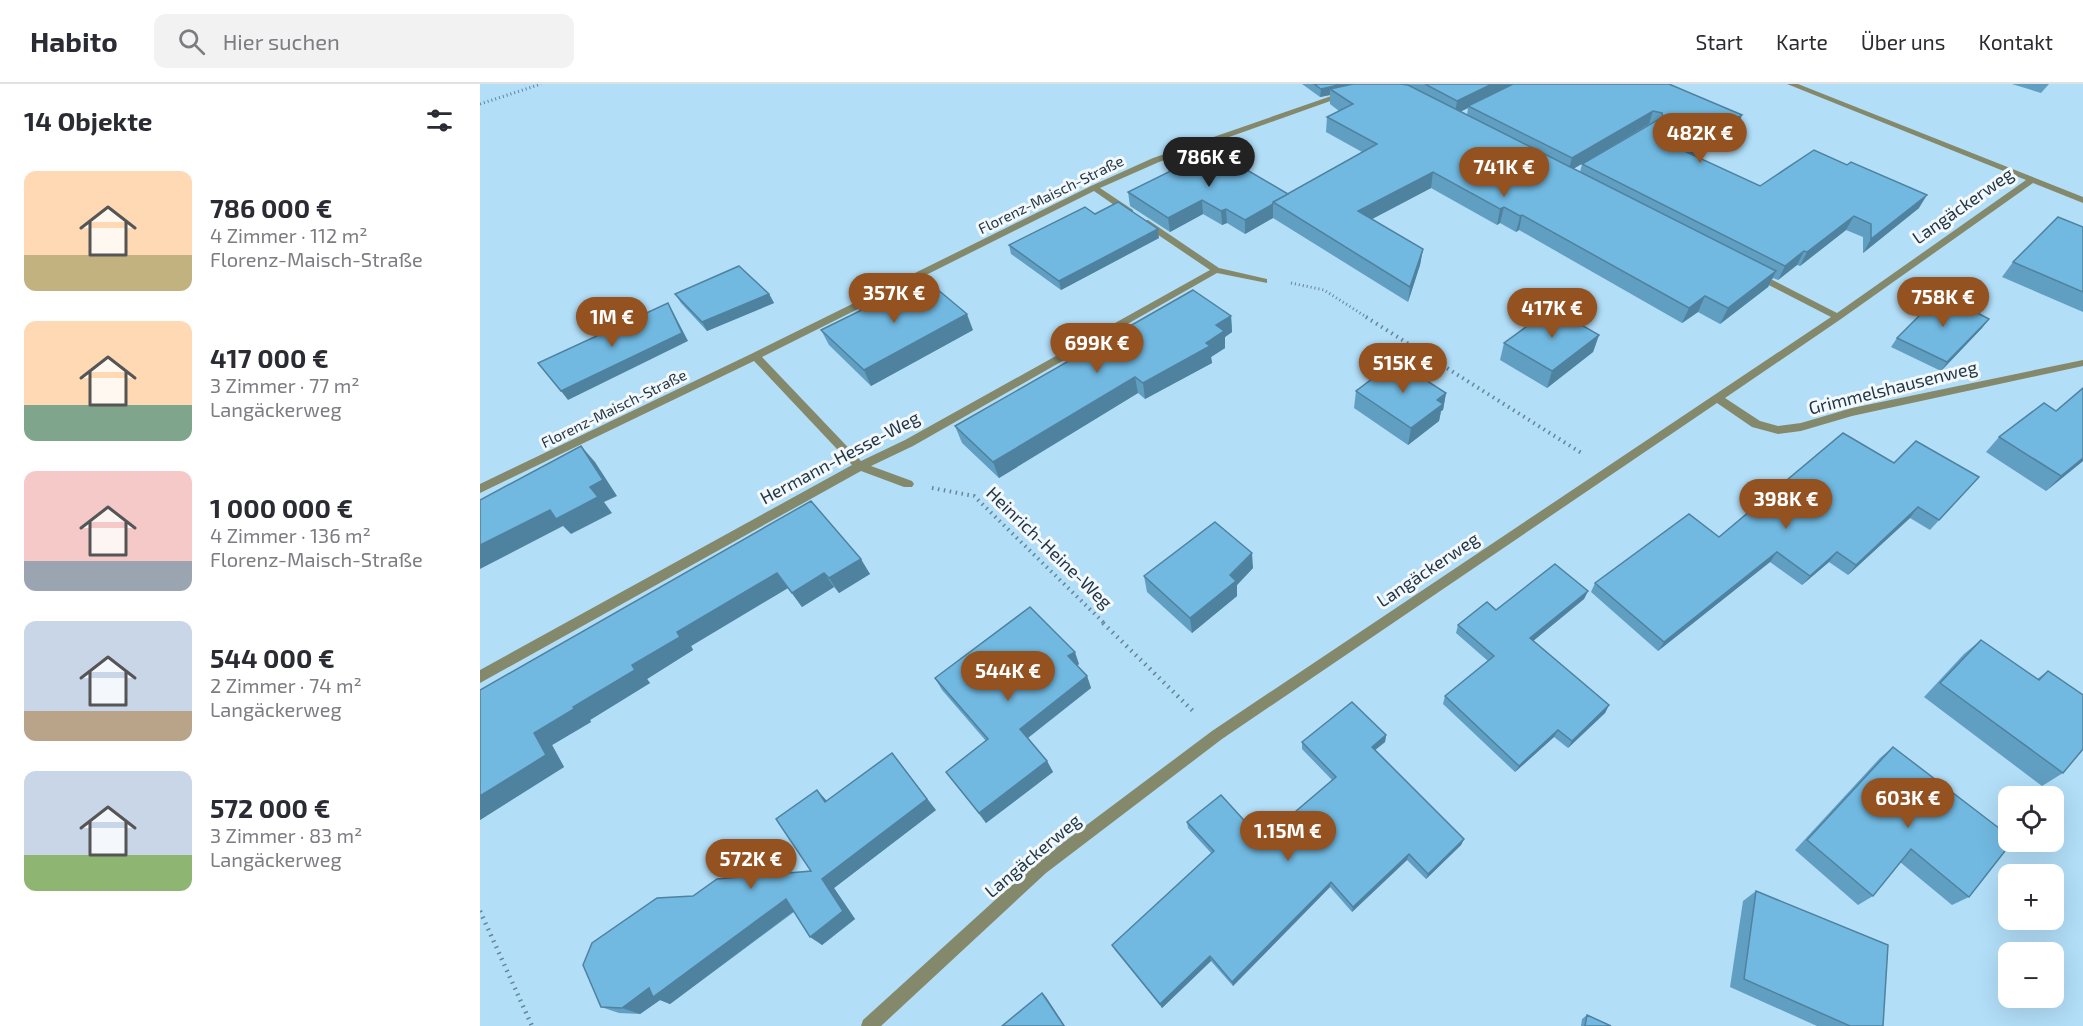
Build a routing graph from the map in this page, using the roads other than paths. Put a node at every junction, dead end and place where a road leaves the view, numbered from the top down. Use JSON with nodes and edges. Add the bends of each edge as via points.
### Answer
{"nodes":[{"id":1,"x":1791,"y":84,"type":"edge"},
{"id":2,"x":1360,"y":91,"type":"edge"},
{"id":3,"x":2033,"y":179,"type":"junction"},
{"id":4,"x":1094,"y":188,"type":"junction"},
{"id":5,"x":2083,"y":200,"type":"edge"},
{"id":6,"x":1744,"y":269,"type":"edge"},
{"id":7,"x":1216,"y":270,"type":"junction"},
{"id":8,"x":1263,"y":281,"type":"road end"},
{"id":9,"x":1838,"y":317,"type":"junction"},
{"id":10,"x":755,"y":356,"type":"junction"},
{"id":11,"x":2083,"y":363,"type":"edge"},
{"id":12,"x":1718,"y":398,"type":"junction"},
{"id":13,"x":860,"y":466,"type":"junction"},
{"id":14,"x":908,"y":484,"type":"road end"},
{"id":15,"x":480,"y":489,"type":"edge"},
{"id":16,"x":480,"y":677,"type":"edge"},
{"id":17,"x":869,"y":1026,"type":"edge"}],
"edges":[{"from":1,"to":3,"type":"street"},
{"from":2,"to":4,"type":"street","name":"Florenz-Maisch-Straße","via":[[1156,160]]},
{"from":3,"to":5,"type":"street"},
{"from":3,"to":9,"type":"street","name":"Langäckerweg"},
{"from":4,"to":7,"type":"street"},
{"from":4,"to":10,"type":"street","name":"Florenz-Maisch-Straße"},
{"from":6,"to":9,"type":"street"},
{"from":7,"to":8,"type":"street"},
{"from":7,"to":13,"type":"street","name":"Hermann-Hesse-Weg","via":[[909,443]]},
{"from":9,"to":12,"type":"street","name":"Langäckerweg"},
{"from":10,"to":13,"type":"street"},
{"from":10,"to":15,"type":"street","name":"Florenz-Maisch-Straße"},
{"from":11,"to":12,"type":"street","name":"Grimmelshausenweg","via":[[1778,430],[1756,424]]},
{"from":12,"to":17,"type":"street","name":"Langäckerweg","via":[[1217,735],[1041,868]]},
{"from":13,"to":14,"type":"street"},
{"from":13,"to":16,"type":"street","name":"Hermann-Hesse-Weg"}]}
